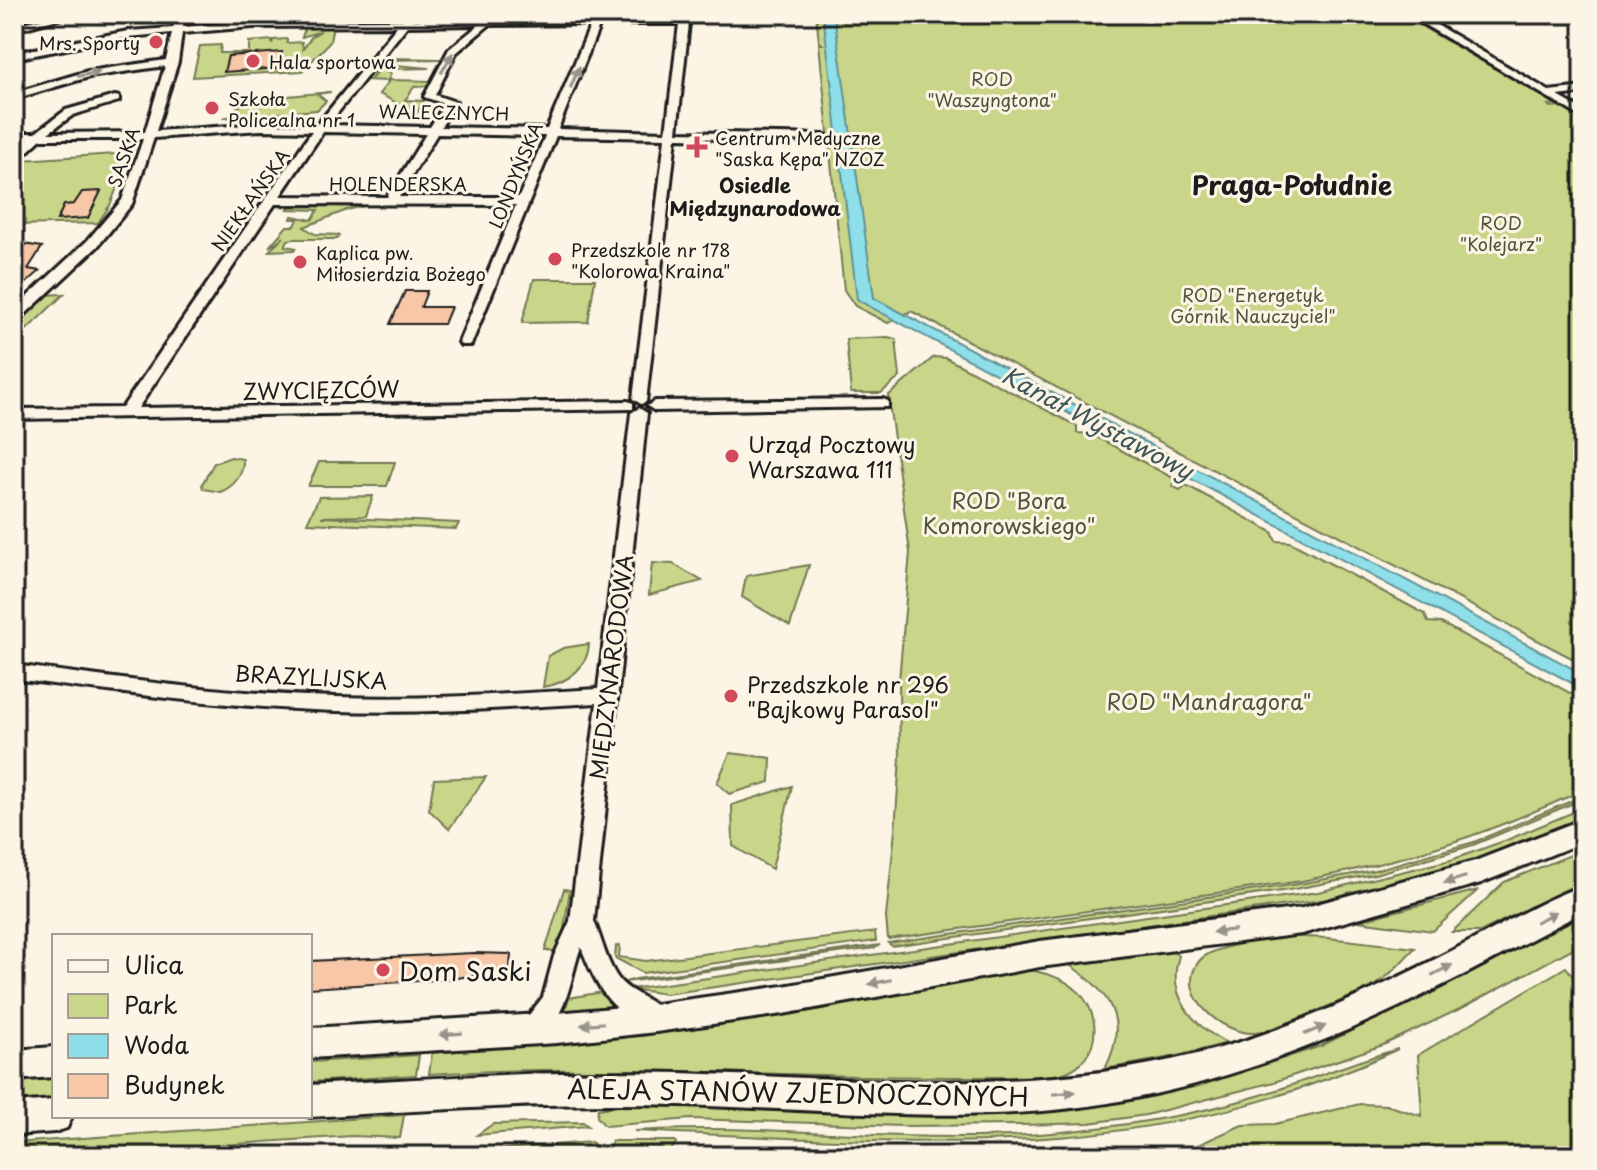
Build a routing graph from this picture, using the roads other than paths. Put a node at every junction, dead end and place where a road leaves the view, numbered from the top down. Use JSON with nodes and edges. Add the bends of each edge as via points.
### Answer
{"nodes":[{"id":1,"x":71,"y":14,"type":"edge"},
{"id":2,"x":181,"y":14,"type":"edge"},
{"id":3,"x":1411,"y":14,"type":"edge"},
{"id":4,"x":684,"y":17,"type":"edge"},
{"id":5,"x":410,"y":18,"type":"edge"},
{"id":6,"x":456,"y":18,"type":"edge"},
{"id":7,"x":487,"y":21,"type":"junction"},
{"id":8,"x":597,"y":21,"type":"junction"},
{"id":9,"x":14,"y":28,"type":"edge"},
{"id":10,"x":179,"y":28,"type":"junction"},
{"id":11,"x":14,"y":56,"type":"edge"},
{"id":12,"x":173,"y":62,"type":"junction"},
{"id":13,"x":1583,"y":90,"type":"edge"},
{"id":14,"x":1549,"y":94,"type":"junction"},
{"id":15,"x":14,"y":96,"type":"edge"},
{"id":16,"x":115,"y":99,"type":"dead end"},
{"id":17,"x":1583,"y":115,"type":"edge"},
{"id":18,"x":320,"y":128,"type":"junction"},
{"id":19,"x":435,"y":130,"type":"junction"},
{"id":20,"x":552,"y":132,"type":"junction"},
{"id":21,"x":671,"y":134,"type":"junction"},
{"id":22,"x":150,"y":135,"type":"junction"},
{"id":23,"x":14,"y":136,"type":"edge"},
{"id":24,"x":37,"y":136,"type":"junction"},
{"id":25,"x":825,"y":138,"type":"dead end"},
{"id":26,"x":14,"y":161,"type":"edge"},
{"id":27,"x":271,"y":200,"type":"junction"},
{"id":28,"x":391,"y":200,"type":"junction"},
{"id":29,"x":525,"y":201,"type":"junction"},
{"id":30,"x":14,"y":317,"type":"edge"},
{"id":31,"x":466,"y":342,"type":"dead end"},
{"id":32,"x":883,"y":404,"type":"dead end"},
{"id":33,"x":641,"y":406,"type":"junction"},
{"id":34,"x":14,"y":414,"type":"edge"},
{"id":35,"x":126,"y":414,"type":"junction"},
{"id":36,"x":14,"y":672,"type":"edge"},
{"id":37,"x":606,"y":696,"type":"junction"},
{"id":38,"x":1583,"y":830,"type":"edge"},
{"id":39,"x":1583,"y":898,"type":"edge"},
{"id":40,"x":582,"y":921,"type":"junction"},
{"id":41,"x":656,"y":1018,"type":"junction"},
{"id":42,"x":529,"y":1030,"type":"junction"},
{"id":43,"x":312,"y":1043,"type":"edge"},
{"id":44,"x":52,"y":1062,"type":"edge"},
{"id":45,"x":14,"y":1065,"type":"edge"},
{"id":46,"x":312,"y":1101,"type":"edge"},
{"id":47,"x":52,"y":1116,"type":"edge"},
{"id":48,"x":14,"y":1119,"type":"edge"}],
"edges":[{"from":1,"to":9,"type":"street"},
{"from":2,"to":10,"type":"street","name":"SASKA"},
{"from":3,"to":14,"type":"street"},
{"from":4,"to":8,"type":"street"},
{"from":4,"to":21,"type":"street","name":"MIĘDZYNARODOWA"},
{"from":5,"to":6,"type":"street"},
{"from":5,"to":10,"type":"street"},
{"from":5,"to":18,"type":"street","name":"NIEKŁAŃSKA"},
{"from":6,"to":7,"type":"street"},
{"from":7,"to":8,"type":"street"},
{"from":19,"to":7,"type":"street","one_way":true,"via":[[451,101],[429,96],[456,46],[480,32]]},
{"from":20,"to":8,"type":"street","name":"LONDYŃSKA","one_way":true},
{"from":10,"to":11,"type":"street"},
{"from":10,"to":12,"type":"street","name":"SASKA"},
{"from":15,"to":12,"type":"street","one_way":true,"via":[[88,74]]},
{"from":12,"to":22,"type":"street","name":"SASKA"},
{"from":13,"to":14,"type":"street"},
{"from":14,"to":17,"type":"street"},
{"from":16,"to":24,"type":"street","via":[[62,114]]},
{"from":18,"to":19,"type":"street","name":"WALECZNYCH"},
{"from":18,"to":22,"type":"street","name":"WALECZNYCH"},
{"from":18,"to":27,"type":"street","name":"NIEKŁAŃSKA"},
{"from":19,"to":20,"type":"street","name":"WALECZNYCH"},
{"from":19,"to":28,"type":"street"},
{"from":20,"to":21,"type":"street","name":"WALECZNYCH"},
{"from":20,"to":29,"type":"street","name":"LONDYŃSKA"},
{"from":21,"to":25,"type":"street","name":"WALECZNYCH"},
{"from":21,"to":33,"type":"street","name":"MIĘDZYNARODOWA"},
{"from":22,"to":24,"type":"street","name":"WALECZNYCH"},
{"from":22,"to":30,"type":"street","name":"SASKA","via":[[123,208]]},
{"from":23,"to":24,"type":"street","name":"WALECZNYCH"},
{"from":24,"to":26,"type":"street"},
{"from":27,"to":28,"type":"street","name":"HOLENDERSKA"},
{"from":27,"to":35,"type":"street","name":"NIEKŁAŃSKA"},
{"from":28,"to":29,"type":"street","name":"HOLENDERSKA"},
{"from":29,"to":31,"type":"street","name":"LONDYŃSKA"},
{"from":32,"to":33,"type":"street","name":"ZWYCIĘZCÓW"},
{"from":33,"to":35,"type":"street","name":"ZWYCIĘZCÓW"},
{"from":33,"to":37,"type":"street","name":"MIĘDZYNARODOWA"},
{"from":34,"to":35,"type":"street","name":"ZWYCIĘZCÓW"},
{"from":36,"to":37,"type":"street","name":"BRAZYLIJSKA","via":[[312,703]]},
{"from":37,"to":40,"type":"street","name":"MIĘDZYNARODOWA"},
{"from":38,"to":41,"type":"main road","one_way":true,"via":[[1481,871],[1302,921],[1040,954]]},
{"from":46,"to":39,"type":"main road","name":"ALEJA STANÓW ZJEDNOCZONYCH","one_way":true,"via":[[595,1088],[947,1099],[1102,1088],[1199,1068],[1298,1037],[1375,1004]]},
{"from":40,"to":41,"type":"street","name":"MIĘDZYNARODOWA","via":[[610,989]]},
{"from":40,"to":42,"type":"street","name":"MIĘDZYNARODOWA","via":[[557,995]]},
{"from":41,"to":42,"type":"main road","one_way":true},
{"from":42,"to":43,"type":"main road","one_way":true},
{"from":44,"to":45,"type":"main road"},
{"from":47,"to":48,"type":"main road"}]}
